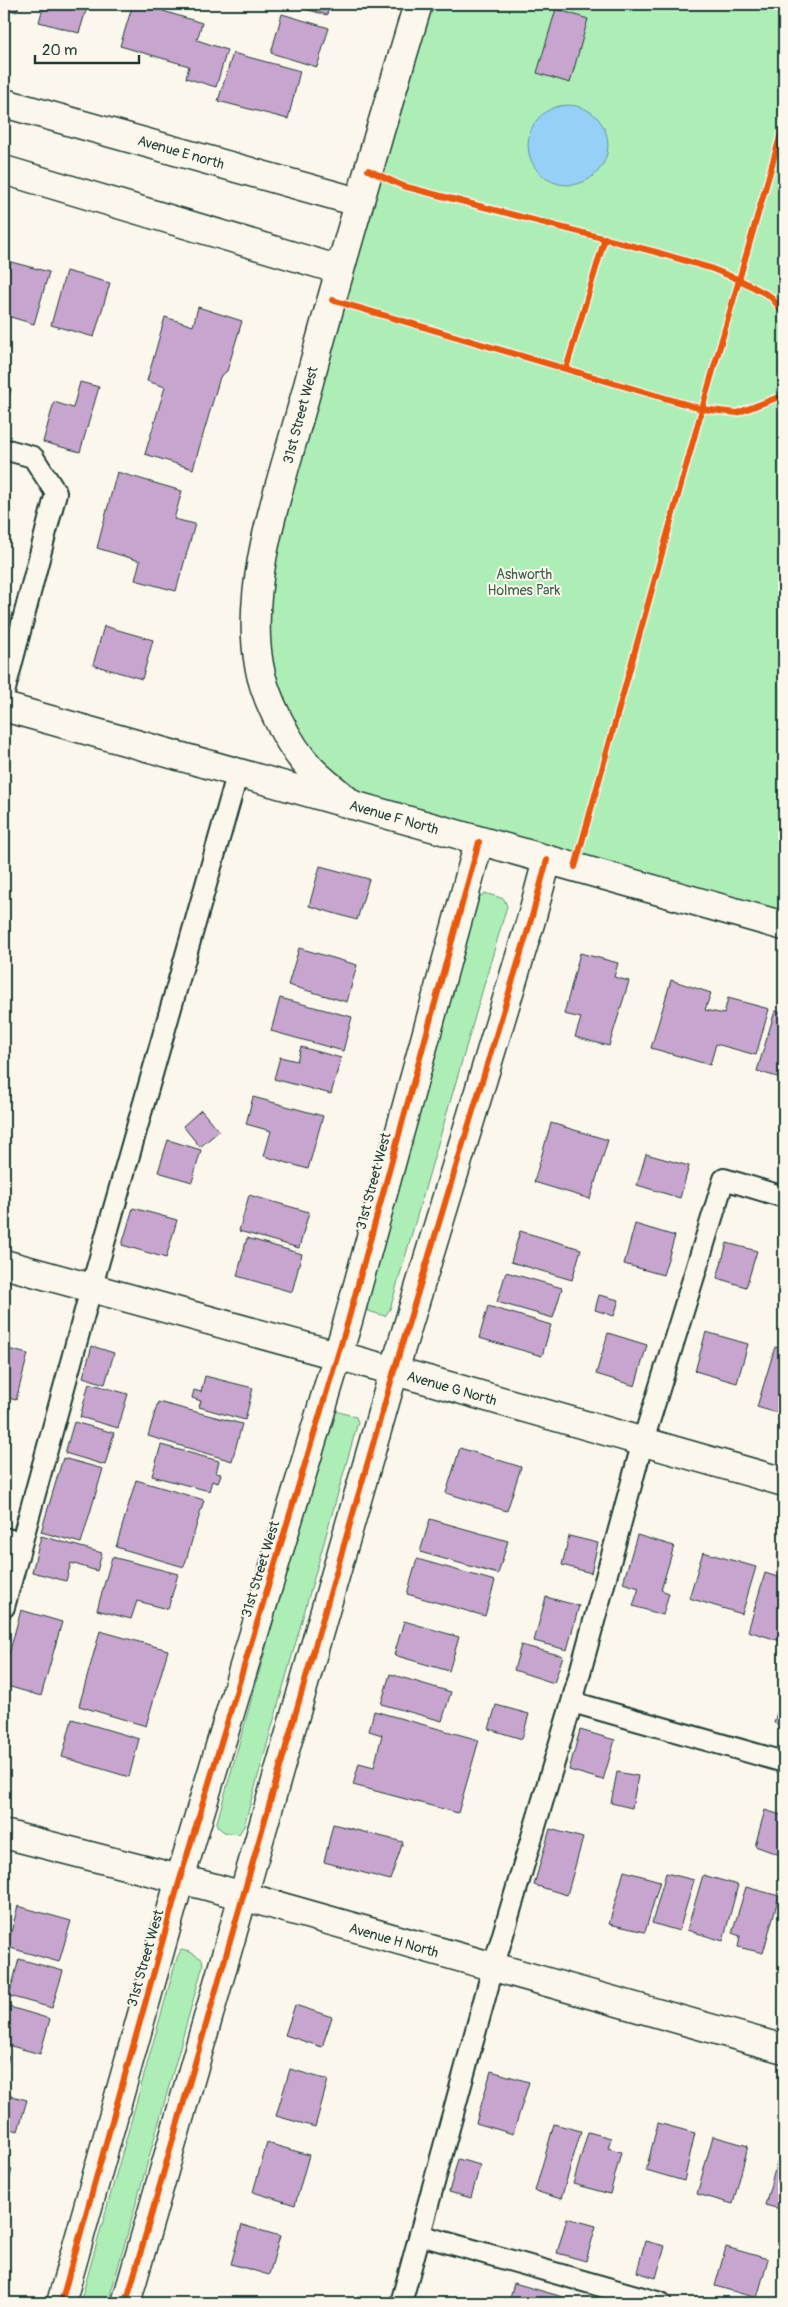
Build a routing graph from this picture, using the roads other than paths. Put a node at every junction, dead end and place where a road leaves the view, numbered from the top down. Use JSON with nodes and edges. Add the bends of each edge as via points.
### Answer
{"nodes":[{"id":1,"x":418,"y":4,"type":"edge"},
{"id":2,"x":4,"y":103,"type":"edge"},
{"id":3,"x":4,"y":170,"type":"edge"},
{"id":4,"x":358,"y":202,"type":"junction"},
{"id":5,"x":340,"y":270,"type":"junction"},
{"id":6,"x":4,"y":449,"type":"edge"},
{"id":7,"x":4,"y":693,"type":"edge"},
{"id":8,"x":4,"y":707,"type":"edge"},
{"id":9,"x":238,"y":772,"type":"junction"},
{"id":10,"x":352,"y":805,"type":"junction"},
{"id":11,"x":479,"y":842,"type":"junction"},
{"id":12,"x":547,"y":860,"type":"junction"},
{"id":13,"x":784,"y":926,"type":"edge"},
{"id":14,"x":784,"y":1197,"type":"edge"},
{"id":15,"x":4,"y":1264,"type":"edge"},
{"id":16,"x":91,"y":1289,"type":"junction"},
{"id":17,"x":337,"y":1356,"type":"junction"},
{"id":18,"x":394,"y":1371,"type":"junction"},
{"id":19,"x":644,"y":1441,"type":"junction"},
{"id":20,"x":784,"y":1482,"type":"edge"},
{"id":21,"x":13,"y":1540,"type":"edge"},
{"id":22,"x":4,"y":1607,"type":"edge"},
{"id":23,"x":572,"y":1702,"type":"junction"},
{"id":24,"x":784,"y":1762,"type":"edge"},
{"id":25,"x":4,"y":1834,"type":"edge"},
{"id":26,"x":180,"y":1879,"type":"junction"},
{"id":27,"x":242,"y":1896,"type":"junction"},
{"id":28,"x":493,"y":1968,"type":"junction"},
{"id":29,"x":784,"y":2049,"type":"edge"},
{"id":30,"x":420,"y":2236,"type":"junction"},
{"id":31,"x":61,"y":2303,"type":"edge"},
{"id":32,"x":126,"y":2303,"type":"edge"},
{"id":33,"x":401,"y":2303,"type":"edge"},
{"id":34,"x":660,"y":2303,"type":"edge"}],
"edges":[{"from":1,"to":4,"type":"street","name":"31st Street West"},
{"from":2,"to":4,"type":"street","name":"Avenue E north"},
{"from":3,"to":5,"type":"street"},
{"from":4,"to":5,"type":"street","name":"31st Street West"},
{"from":5,"to":10,"type":"street","name":"31st Street West","via":[[261,561],[255,629],[259,667],[294,749],[311,770]]},
{"from":6,"to":7,"type":"lane","via":[[33,457],[56,493]]},
{"from":8,"to":9,"type":"street","name":"Avenue F North"},
{"from":9,"to":10,"type":"street","name":"Avenue F North"},
{"from":9,"to":16,"type":"lane"},
{"from":10,"to":11,"type":"street","name":"Avenue F North"},
{"from":11,"to":12,"type":"street","name":"Avenue F North"},
{"from":11,"to":17,"type":"street","name":"31st Street West"},
{"from":12,"to":13,"type":"street","name":"Avenue F North"},
{"from":12,"to":18,"type":"street"},
{"from":14,"to":19,"type":"lane","via":[[724,1178]]},
{"from":15,"to":16,"type":"street","name":"Avenue G North"},
{"from":16,"to":17,"type":"street","name":"Avenue G North"},
{"from":16,"to":21,"type":"lane"},
{"from":17,"to":18,"type":"street","name":"Avenue G North"},
{"from":17,"to":26,"type":"street","name":"31st Street West"},
{"from":18,"to":19,"type":"street","name":"Avenue G North"},
{"from":18,"to":27,"type":"street"},
{"from":19,"to":20,"type":"street","name":"Avenue G North"},
{"from":19,"to":23,"type":"lane"},
{"from":21,"to":22,"type":"lane"},
{"from":23,"to":24,"type":"lane"},
{"from":23,"to":28,"type":"lane"},
{"from":25,"to":26,"type":"street","name":"Avenue H North"},
{"from":26,"to":27,"type":"street","name":"Avenue H North"},
{"from":26,"to":31,"type":"street","name":"31st Street West"},
{"from":27,"to":28,"type":"street","name":"Avenue H North"},
{"from":27,"to":32,"type":"street"},
{"from":28,"to":29,"type":"street","name":"Avenue H North"},
{"from":28,"to":30,"type":"lane"},
{"from":30,"to":33,"type":"lane"},
{"from":30,"to":34,"type":"lane"}]}
